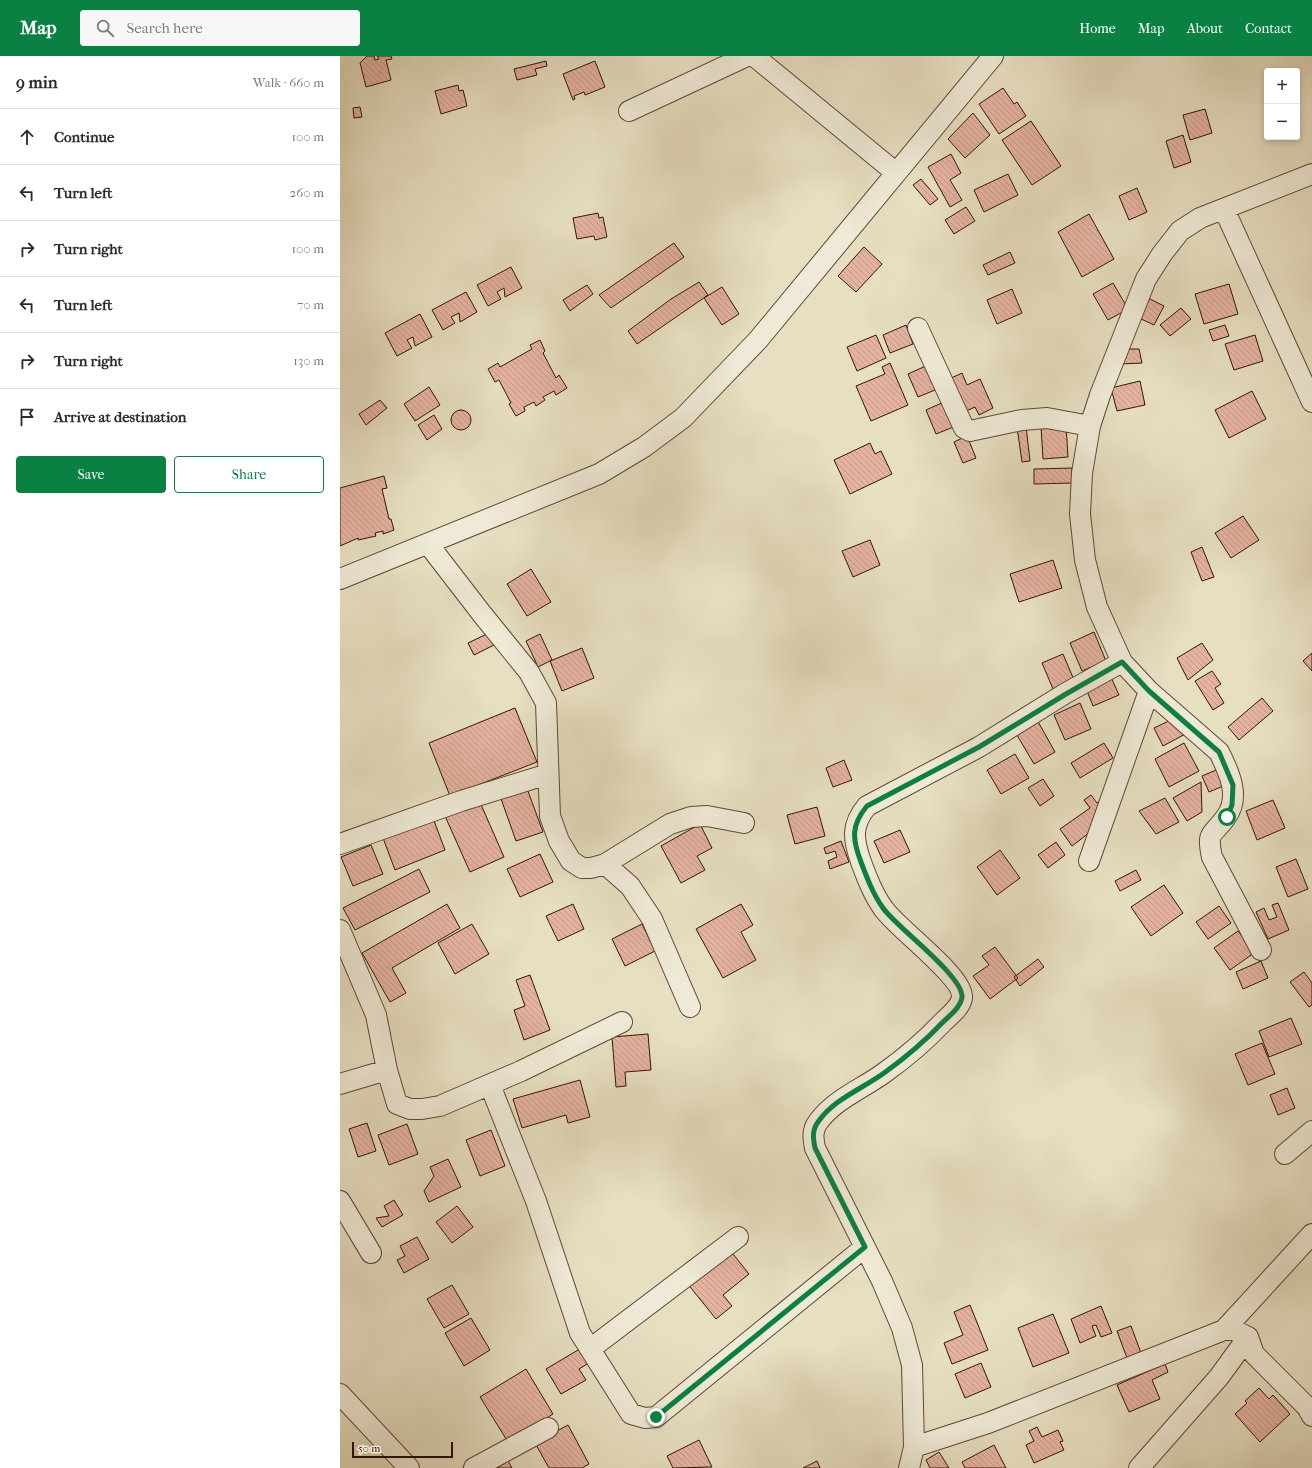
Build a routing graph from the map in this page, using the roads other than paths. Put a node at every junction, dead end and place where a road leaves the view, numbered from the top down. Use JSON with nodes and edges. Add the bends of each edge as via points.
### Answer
{"nodes":[{"id":1,"x":747,"y":56,"type":"edge"},
{"id":2,"x":754,"y":56,"type":"edge"},
{"id":3,"x":993,"y":56,"type":"edge"},
{"id":4,"x":629,"y":111,"type":"dead end"},
{"id":5,"x":896,"y":172,"type":"junction"},
{"id":6,"x":1312,"y":174,"type":"edge"},
{"id":7,"x":1224,"y":209,"type":"junction"},
{"id":8,"x":918,"y":328,"type":"dead end"},
{"id":9,"x":1312,"y":402,"type":"edge"},
{"id":10,"x":1090,"y":426,"type":"junction"},
{"id":11,"x":428,"y":544,"type":"junction"},
{"id":12,"x":340,"y":578,"type":"edge"},
{"id":13,"x":1122,"y":662,"type":"junction"},
{"id":14,"x":1149,"y":691,"type":"junction"},
{"id":15,"x":548,"y":774,"type":"junction"},
{"id":16,"x":744,"y":823,"type":"dead end"},
{"id":17,"x":340,"y":844,"type":"edge"},
{"id":18,"x":1089,"y":861,"type":"dead end"},
{"id":19,"x":605,"y":864,"type":"junction"},
{"id":20,"x":340,"y":930,"type":"edge"},
{"id":21,"x":1261,"y":950,"type":"dead end"},
{"id":22,"x":690,"y":1007,"type":"dead end"},
{"id":23,"x":622,"y":1022,"type":"dead end"},
{"id":24,"x":387,"y":1070,"type":"junction"},
{"id":25,"x":340,"y":1084,"type":"edge"},
{"id":26,"x":490,"y":1085,"type":"junction"},
{"id":27,"x":1312,"y":1131,"type":"edge"},
{"id":28,"x":1285,"y":1154,"type":"dead end"},
{"id":29,"x":340,"y":1201,"type":"edge"},
{"id":30,"x":1312,"y":1234,"type":"edge"},
{"id":31,"x":738,"y":1237,"type":"dead end"},
{"id":32,"x":865,"y":1247,"type":"junction"},
{"id":33,"x":371,"y":1252,"type":"dead end"},
{"id":34,"x":1224,"y":1330,"type":"junction"},
{"id":35,"x":1248,"y":1337,"type":"junction"},
{"id":36,"x":590,"y":1349,"type":"junction"},
{"id":37,"x":340,"y":1394,"type":"edge"},
{"id":38,"x":1312,"y":1416,"type":"edge"},
{"id":39,"x":548,"y":1428,"type":"dead end"},
{"id":40,"x":914,"y":1447,"type":"junction"},
{"id":41,"x":409,"y":1468,"type":"edge"},
{"id":42,"x":474,"y":1468,"type":"edge"},
{"id":43,"x":908,"y":1468,"type":"edge"},
{"id":44,"x":1139,"y":1468,"type":"edge"}],
"edges":[{"from":1,"to":4,"type":"street"},
{"from":2,"to":5,"type":"street"},
{"from":3,"to":5,"type":"street"},
{"from":5,"to":11,"type":"street","via":[[758,340],[683,418],[644,447],[598,474]]},
{"from":6,"to":7,"type":"street"},
{"from":7,"to":9,"type":"street"},
{"from":7,"to":10,"type":"street","via":[[1200,218],[1180,231],[1146,279]]},
{"from":8,"to":10,"type":"street","via":[[967,430],[1047,418]]},
{"from":10,"to":13,"type":"street","via":[[1082,473],[1080,514],[1085,560],[1097,607]]},
{"from":11,"to":12,"type":"street"},
{"from":11,"to":15,"type":"street","via":[[529,672],[546,703]]},
{"from":13,"to":14,"type":"street"},
{"from":13,"to":32,"type":"street","via":[[979,747],[867,806],[858,817],[855,832],[856,850],[870,886],[883,909],[948,972],[961,989],[962,998],[958,1007],[928,1038],[883,1073],[830,1108],[817,1123],[812,1135],[815,1148]]},
{"from":14,"to":18,"type":"street"},
{"from":14,"to":21,"type":"street","via":[[1219,752],[1225,764],[1233,785],[1232,805],[1227,817],[1211,834],[1212,857]]},
{"from":15,"to":17,"type":"street"},
{"from":15,"to":19,"type":"street","via":[[550,816],[559,841],[571,861],[582,868]]},
{"from":16,"to":19,"type":"street","via":[[708,816],[691,817],[670,824]]},
{"from":19,"to":22,"type":"street","via":[[630,886],[652,919]]},
{"from":20,"to":24,"type":"street","via":[[376,1016]]},
{"from":23,"to":26,"type":"street"},
{"from":24,"to":25,"type":"street"},
{"from":24,"to":26,"type":"street","via":[[397,1104],[410,1109],[440,1106]]},
{"from":26,"to":36,"type":"street","via":[[536,1200],[580,1333]]},
{"from":27,"to":28,"type":"street"},
{"from":29,"to":33,"type":"street"},
{"from":30,"to":34,"type":"street"},
{"from":31,"to":36,"type":"street"},
{"from":32,"to":36,"type":"street","via":[[656,1417],[645,1418],[631,1414]]},
{"from":32,"to":40,"type":"street","via":[[902,1328],[912,1365]]},
{"from":34,"to":35,"type":"street","via":[[1234,1330]]},
{"from":34,"to":40,"type":"street","via":[[988,1423]]},
{"from":35,"to":38,"type":"street","via":[[1254,1354],[1307,1407]]},
{"from":35,"to":44,"type":"street","via":[[1219,1377]]},
{"from":37,"to":41,"type":"street"},
{"from":39,"to":42,"type":"street"},
{"from":40,"to":43,"type":"street"}]}
